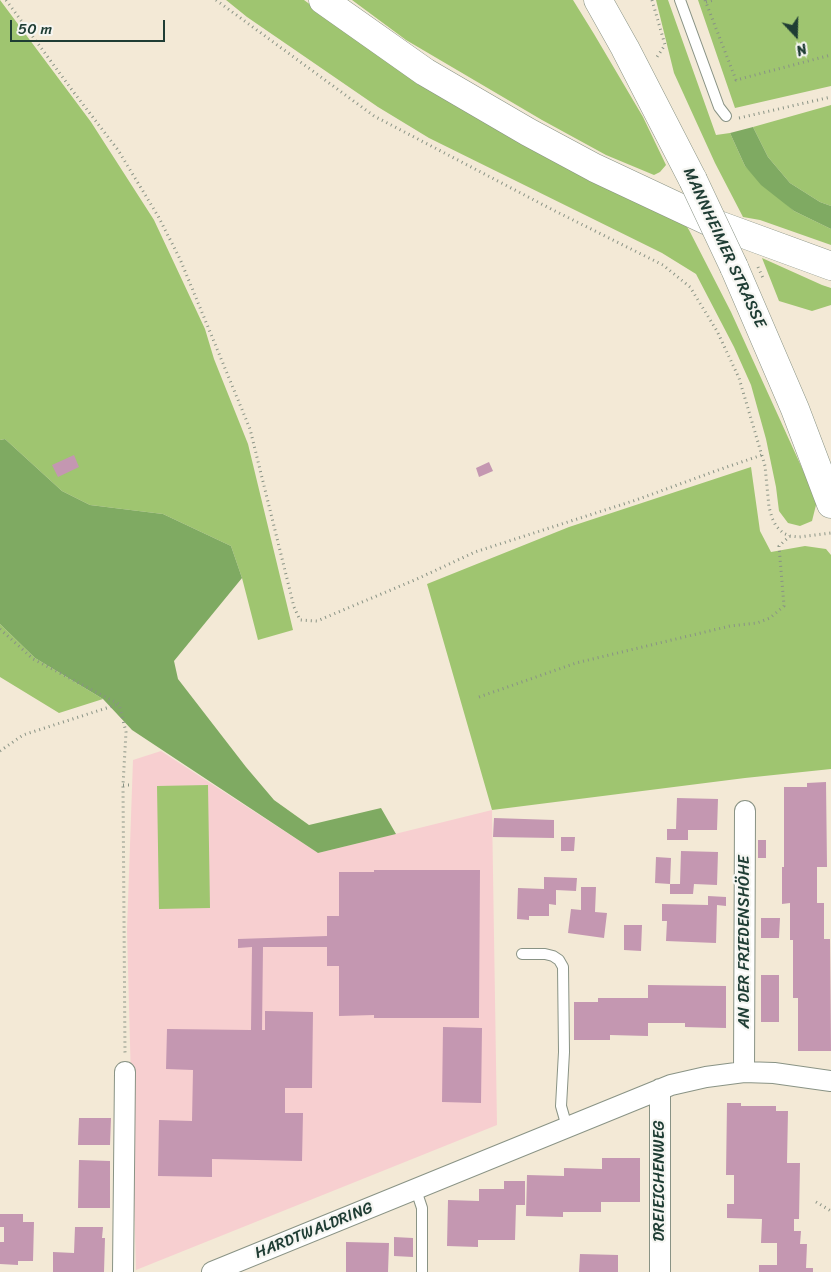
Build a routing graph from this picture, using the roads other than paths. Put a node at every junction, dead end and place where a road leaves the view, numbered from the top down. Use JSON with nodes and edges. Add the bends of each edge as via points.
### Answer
{"nodes":[{"id":1,"x":323,"y":0,"type":"edge"},
{"id":2,"x":598,"y":0,"type":"edge"},
{"id":3,"x":680,"y":0,"type":"edge"},
{"id":4,"x":726,"y":116,"type":"road end"},
{"id":5,"x":831,"y":266,"type":"edge"},
{"id":6,"x":831,"y":504,"type":"edge"},
{"id":7,"x":745,"y":811,"type":"dead end"},
{"id":8,"x":522,"y":954,"type":"dead end"},
{"id":9,"x":126,"y":1072,"type":"road end"},
{"id":10,"x":744,"y":1072,"type":"junction"},
{"id":11,"x":831,"y":1081,"type":"edge"},
{"id":12,"x":660,"y":1089,"type":"junction"},
{"id":13,"x":568,"y":1127,"type":"junction"},
{"id":14,"x":416,"y":1190,"type":"junction"},
{"id":15,"x":123,"y":1272,"type":"edge"},
{"id":16,"x":212,"y":1272,"type":"edge"},
{"id":17,"x":422,"y":1272,"type":"edge"},
{"id":18,"x":660,"y":1272,"type":"edge"}],
"edges":[{"from":1,"to":5,"type":"main road","via":[[424,72],[595,168],[708,221]]},
{"from":2,"to":6,"type":"main road","name":"MANNHEIMER STRASSE","bridge":true,"via":[[693,180],[734,268],[789,392]]},
{"from":3,"to":4,"type":"lane","via":[[719,107]]},
{"from":7,"to":10,"type":"street","name":"AN DER FRIEDENSHÖHE"},
{"from":8,"to":13,"type":"lane","via":[[554,956],[563,967],[561,1106]]},
{"from":9,"to":15,"type":"street"},
{"from":10,"to":11,"type":"street","name":"HARDTWALDRING"},
{"from":10,"to":12,"type":"street","name":"HARDTWALDRING","via":[[706,1077]]},
{"from":12,"to":13,"type":"street","name":"HARDTWALDRING"},
{"from":12,"to":18,"type":"street","name":"DREIEICHENWEG"},
{"from":13,"to":14,"type":"street","name":"HARDTWALDRING"},
{"from":14,"to":16,"type":"street","name":"HARDTWALDRING"},
{"from":14,"to":17,"type":"lane","via":[[422,1208]]}]}
